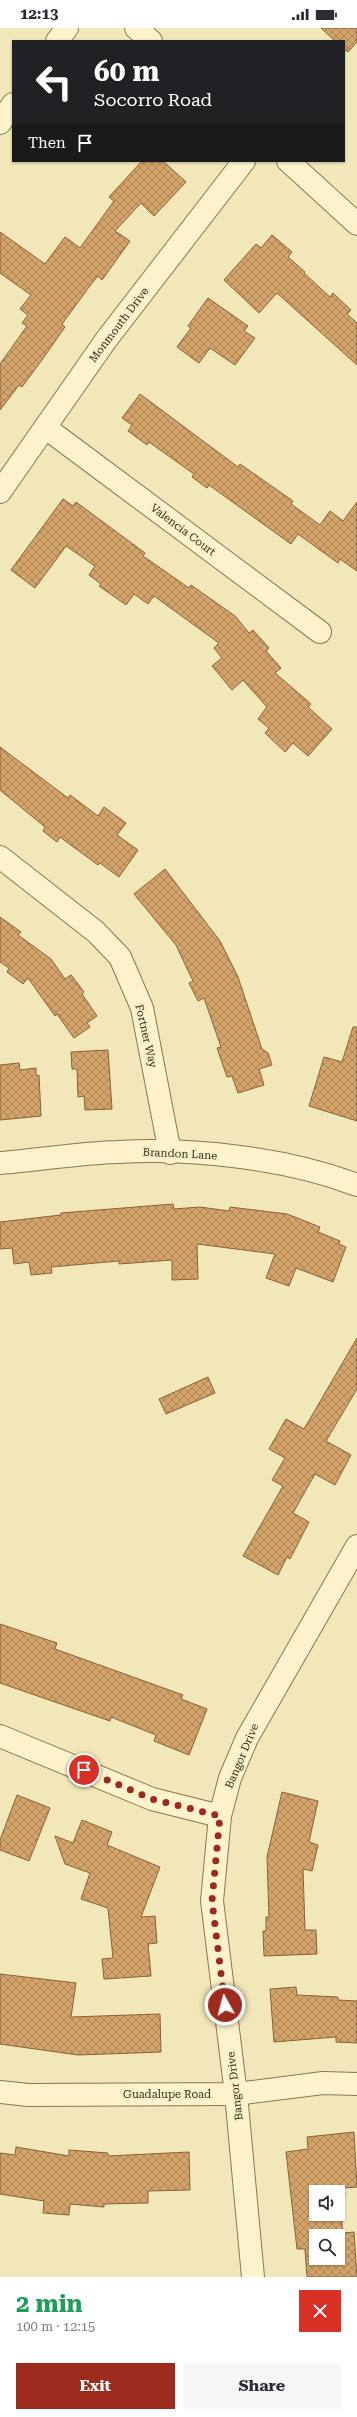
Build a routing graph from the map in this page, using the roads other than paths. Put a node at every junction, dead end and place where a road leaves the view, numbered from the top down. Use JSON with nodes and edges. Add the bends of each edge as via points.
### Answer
{"nodes":[{"id":1,"x":67,"y":28,"type":"edge"},
{"id":2,"x":136,"y":28,"type":"edge"},
{"id":3,"x":58,"y":40,"type":"edge"},
{"id":4,"x":150,"y":40,"type":"edge"},
{"id":5,"x":12,"y":105,"type":"edge"},
{"id":6,"x":0,"y":123,"type":"edge"},
{"id":7,"x":243,"y":162,"type":"edge"},
{"id":8,"x":289,"y":162,"type":"edge"},
{"id":9,"x":357,"y":224,"type":"edge"},
{"id":10,"x":46,"y":428,"type":"junction"},
{"id":11,"x":0,"y":492,"type":"edge"},
{"id":12,"x":320,"y":632,"type":"dead end"},
{"id":13,"x":0,"y":857,"type":"edge"},
{"id":14,"x":170,"y":1153,"type":"junction"},
{"id":15,"x":0,"y":1163,"type":"edge"},
{"id":16,"x":357,"y":1185,"type":"edge"},
{"id":17,"x":357,"y":1546,"type":"edge"},
{"id":18,"x":0,"y":1736,"type":"edge"},
{"id":19,"x":220,"y":1816,"type":"junction"},
{"id":20,"x":357,"y":2084,"type":"edge"},
{"id":21,"x":0,"y":2092,"type":"edge"},
{"id":22,"x":236,"y":2094,"type":"junction"},
{"id":23,"x":254,"y":2277,"type":"edge"}],
"edges":[{"from":1,"to":3,"type":"street"},
{"from":2,"to":4,"type":"street"},
{"from":5,"to":6,"type":"street"},
{"from":7,"to":10,"type":"street","name":"Monmouth Drive","via":[[106,340]]},
{"from":8,"to":9,"type":"street"},
{"from":10,"to":11,"type":"street","name":"Monmouth Drive"},
{"from":10,"to":12,"type":"street","name":"Valencia Court"},
{"from":13,"to":14,"type":"street","name":"Fortner Way","via":[[96,932],[120,957],[142,1008]]},
{"from":14,"to":15,"type":"street","name":"Brandon Lane","via":[[118,1152]]},
{"from":14,"to":16,"type":"street","name":"Brandon Lane","via":[[250,1158],[338,1178]]},
{"from":17,"to":19,"type":"street","name":"Bangor Drive","via":[[247,1738],[230,1778]]},
{"from":18,"to":19,"type":"street","via":[[152,1799]]},
{"from":19,"to":22,"type":"street","name":"Bangor Drive","via":[[212,1901]]},
{"from":20,"to":22,"type":"street","name":"Guadalupe Road","via":[[323,2083]]},
{"from":21,"to":22,"type":"street","name":"Guadalupe Road","via":[[28,2095]]},
{"from":22,"to":23,"type":"street","name":"Bangor Drive"}]}
